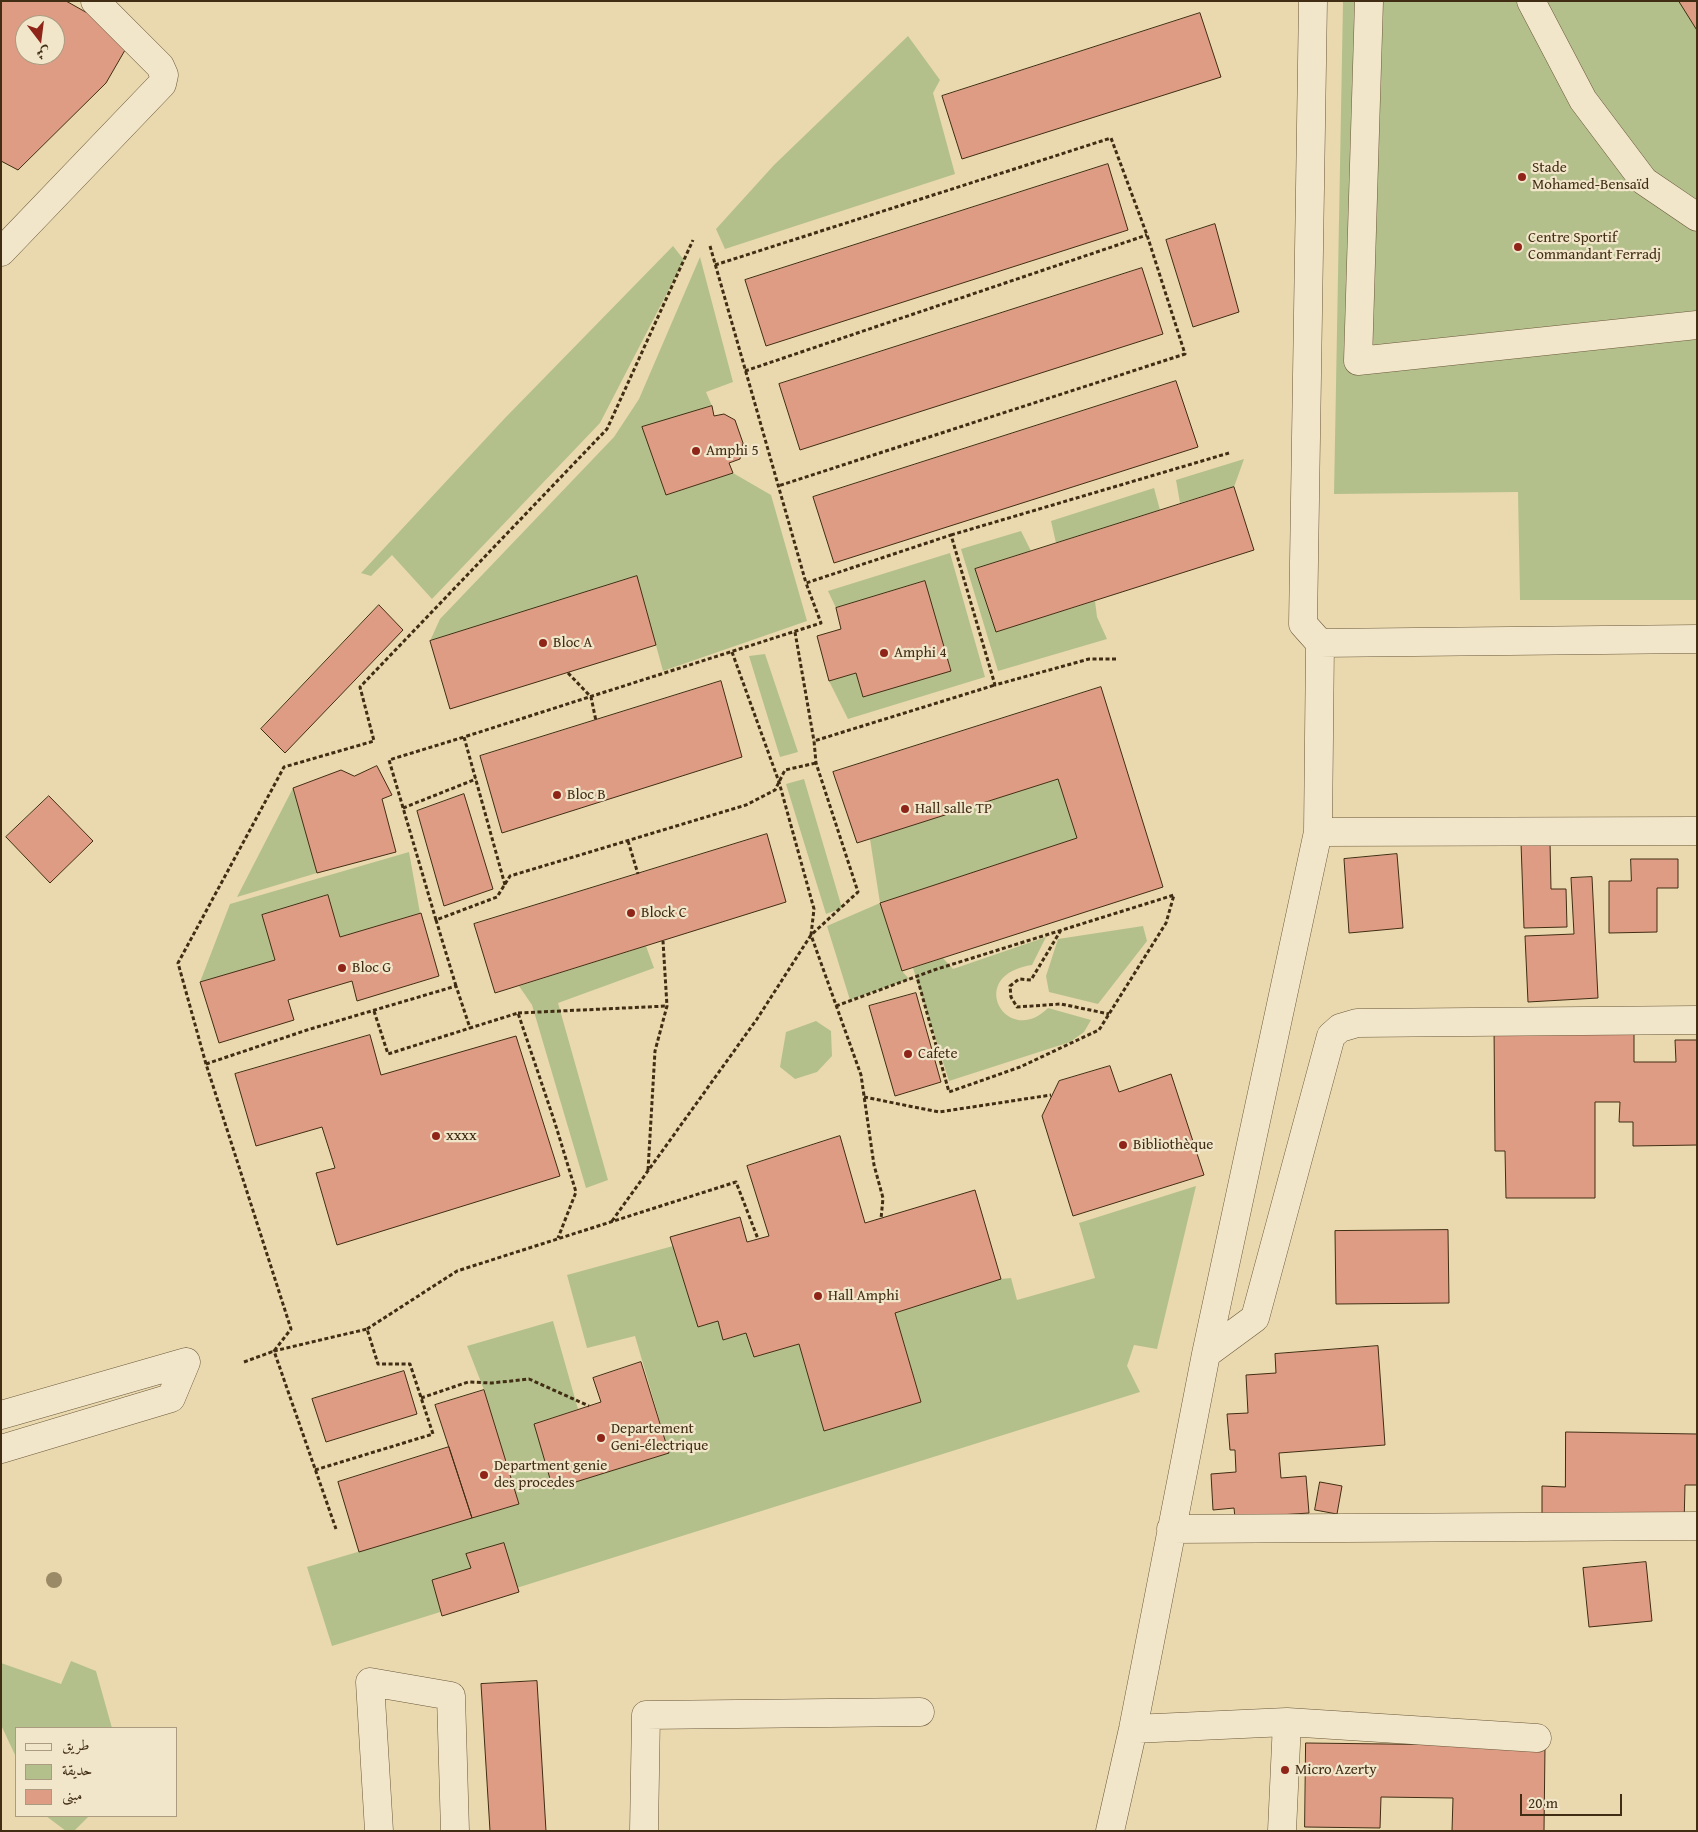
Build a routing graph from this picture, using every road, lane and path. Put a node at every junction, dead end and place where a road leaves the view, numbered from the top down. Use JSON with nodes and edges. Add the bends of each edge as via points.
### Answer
{"nodes":[{"id":1,"x":95,"y":1,"type":"edge"},
{"id":2,"x":1313,"y":1,"type":"edge"},
{"id":3,"x":1369,"y":1,"type":"edge"},
{"id":4,"x":1531,"y":1,"type":"edge"},
{"id":5,"x":1697,"y":216,"type":"edge"},
{"id":6,"x":1146,"y":235,"type":"junction"},
{"id":7,"x":6,"y":236,"type":"edge"},
{"id":8,"x":693,"y":240,"type":"dead end"},
{"id":9,"x":710,"y":246,"type":"dead end"},
{"id":10,"x":715,"y":265,"type":"junction"},
{"id":11,"x":1697,"y":324,"type":"edge"},
{"id":12,"x":745,"y":371,"type":"junction"},
{"id":13,"x":1229,"y":453,"type":"dead end"},
{"id":14,"x":778,"y":486,"type":"junction"},
{"id":15,"x":951,"y":535,"type":"junction"},
{"id":16,"x":806,"y":583,"type":"junction"},
{"id":17,"x":795,"y":632,"type":"junction"},
{"id":18,"x":1697,"y":639,"type":"edge"},
{"id":19,"x":1320,"y":643,"type":"junction"},
{"id":20,"x":732,"y":652,"type":"junction"},
{"id":21,"x":1117,"y":659,"type":"dead end"},
{"id":22,"x":568,"y":672,"type":"dead end"},
{"id":23,"x":995,"y":685,"type":"junction"},
{"id":24,"x":591,"y":697,"type":"junction"},
{"id":25,"x":596,"y":721,"type":"dead end"},
{"id":26,"x":464,"y":737,"type":"junction"},
{"id":27,"x":814,"y":741,"type":"junction"},
{"id":28,"x":816,"y":762,"type":"junction"},
{"id":29,"x":476,"y":779,"type":"junction"},
{"id":30,"x":779,"y":782,"type":"junction"},
{"id":31,"x":404,"y":808,"type":"junction"},
{"id":32,"x":1697,"y":831,"type":"edge"},
{"id":33,"x":1318,"y":832,"type":"junction"},
{"id":34,"x":628,"y":841,"type":"junction"},
{"id":35,"x":638,"y":874,"type":"dead end"},
{"id":36,"x":505,"y":885,"type":"junction"},
{"id":37,"x":436,"y":920,"type":"junction"},
{"id":38,"x":1061,"y":930,"type":"junction"},
{"id":39,"x":811,"y":935,"type":"junction"},
{"id":40,"x":663,"y":941,"type":"dead end"},
{"id":41,"x":916,"y":977,"type":"junction"},
{"id":42,"x":456,"y":986,"type":"junction"},
{"id":43,"x":668,"y":1006,"type":"junction"},
{"id":44,"x":836,"y":1006,"type":"junction"},
{"id":45,"x":374,"y":1011,"type":"junction"},
{"id":46,"x":518,"y":1013,"type":"junction"},
{"id":47,"x":1109,"y":1014,"type":"junction"},
{"id":48,"x":1697,"y":1020,"type":"edge"},
{"id":49,"x":470,"y":1028,"type":"junction"},
{"id":50,"x":206,"y":1064,"type":"junction"},
{"id":51,"x":1051,"y":1095,"type":"dead end"},
{"id":52,"x":864,"y":1097,"type":"junction"},
{"id":53,"x":648,"y":1170,"type":"junction"},
{"id":54,"x":881,"y":1219,"type":"dead end"},
{"id":55,"x":612,"y":1221,"type":"junction"},
{"id":56,"x":558,"y":1238,"type":"junction"},
{"id":57,"x":758,"y":1239,"type":"dead end"},
{"id":58,"x":366,"y":1329,"type":"junction"},
{"id":59,"x":274,"y":1351,"type":"junction"},
{"id":60,"x":1206,"y":1354,"type":"junction"},
{"id":61,"x":244,"y":1362,"type":"dead end"},
{"id":62,"x":421,"y":1398,"type":"junction"},
{"id":63,"x":589,"y":1406,"type":"dead end"},
{"id":64,"x":1,"y":1415,"type":"edge"},
{"id":65,"x":1,"y":1449,"type":"edge"},
{"id":66,"x":315,"y":1470,"type":"junction"},
{"id":67,"x":1697,"y":1526,"type":"edge"},
{"id":68,"x":336,"y":1529,"type":"dead end"},
{"id":69,"x":1172,"y":1529,"type":"junction"},
{"id":70,"x":920,"y":1712,"type":"dead end"},
{"id":71,"x":1287,"y":1722,"type":"junction"},
{"id":72,"x":1133,"y":1728,"type":"junction"},
{"id":73,"x":1537,"y":1738,"type":"dead end"},
{"id":74,"x":379,"y":1831,"type":"edge"},
{"id":75,"x":455,"y":1831,"type":"edge"},
{"id":76,"x":644,"y":1831,"type":"edge"},
{"id":77,"x":1110,"y":1831,"type":"edge"},
{"id":78,"x":1282,"y":1831,"type":"edge"}],
"edges":[{"from":1,"to":7,"type":"street","via":[[160,66],[164,75],[162,84]]},
{"from":2,"to":19,"type":"street","via":[[1303,624]]},
{"from":3,"to":11,"type":"street","via":[[1358,361]]},
{"from":4,"to":5,"type":"street","via":[[1582,100],[1644,181]]},
{"from":6,"to":10,"type":"path","via":[[1111,138]]},
{"from":6,"to":12,"type":"path"},
{"from":6,"to":14,"type":"path","via":[[1185,354]]},
{"from":8,"to":50,"type":"path","via":[[607,429],[360,687],[374,741],[284,767],[178,963]]},
{"from":9,"to":10,"type":"path"},
{"from":10,"to":12,"type":"path"},
{"from":12,"to":14,"type":"path"},
{"from":13,"to":15,"type":"path"},
{"from":14,"to":16,"type":"path"},
{"from":15,"to":16,"type":"path"},
{"from":15,"to":23,"type":"path"},
{"from":16,"to":17,"type":"path","via":[[821,624]]},
{"from":17,"to":20,"type":"path"},
{"from":17,"to":27,"type":"path"},
{"from":18,"to":19,"type":"street"},
{"from":19,"to":33,"type":"street"},
{"from":20,"to":24,"type":"path"},
{"from":20,"to":30,"type":"path"},
{"from":21,"to":23,"type":"path","via":[[1089,659]]},
{"from":22,"to":24,"type":"path"},
{"from":23,"to":27,"type":"path"},
{"from":24,"to":25,"type":"path"},
{"from":24,"to":26,"type":"path"},
{"from":26,"to":29,"type":"path"},
{"from":26,"to":31,"type":"path","via":[[389,760]]},
{"from":27,"to":28,"type":"path"},
{"from":28,"to":30,"type":"path","via":[[785,770]]},
{"from":28,"to":39,"type":"path","via":[[858,892]]},
{"from":29,"to":31,"type":"path"},
{"from":29,"to":36,"type":"path"},
{"from":30,"to":34,"type":"path","via":[[775,790],[746,806]]},
{"from":30,"to":39,"type":"path","via":[[814,909]]},
{"from":31,"to":37,"type":"path"},
{"from":32,"to":33,"type":"street"},
{"from":33,"to":60,"type":"street"},
{"from":34,"to":35,"type":"path"},
{"from":34,"to":36,"type":"path","via":[[510,876]]},
{"from":36,"to":37,"type":"path","via":[[497,898]]},
{"from":37,"to":42,"type":"path"},
{"from":38,"to":41,"type":"path"},
{"from":38,"to":47,"type":"path","via":[[1030,980],[1019,979],[1010,986],[1011,997],[1017,1007],[1061,1004]]},
{"from":38,"to":47,"type":"path","via":[[1174,895],[1166,923]]},
{"from":39,"to":44,"type":"path"},
{"from":39,"to":53,"type":"path","via":[[757,1019]]},
{"from":40,"to":43,"type":"path"},
{"from":41,"to":44,"type":"path"},
{"from":41,"to":47,"type":"path","via":[[949,1092],[1020,1067],[1099,1030]]},
{"from":42,"to":45,"type":"path"},
{"from":42,"to":49,"type":"path"},
{"from":43,"to":46,"type":"path"},
{"from":43,"to":53,"type":"path","via":[[655,1051]]},
{"from":44,"to":52,"type":"path","via":[[861,1075]]},
{"from":45,"to":49,"type":"path","via":[[388,1054]]},
{"from":45,"to":50,"type":"path"},
{"from":46,"to":49,"type":"path"},
{"from":46,"to":56,"type":"path","via":[[576,1192]]},
{"from":48,"to":60,"type":"street","via":[[1357,1024],[1340,1028],[1331,1036],[1255,1318]]},
{"from":50,"to":59,"type":"path","via":[[291,1330]]},
{"from":51,"to":52,"type":"path","via":[[939,1112]]},
{"from":52,"to":54,"type":"path","via":[[874,1165],[883,1198]]},
{"from":53,"to":55,"type":"path"},
{"from":55,"to":56,"type":"path"},
{"from":55,"to":57,"type":"path","via":[[736,1182]]},
{"from":56,"to":58,"type":"path","via":[[457,1270]]},
{"from":58,"to":59,"type":"path"},
{"from":58,"to":62,"type":"path","via":[[378,1364],[410,1364]]},
{"from":59,"to":61,"type":"path"},
{"from":59,"to":66,"type":"path"},
{"from":60,"to":69,"type":"street"},
{"from":62,"to":63,"type":"path","via":[[468,1382],[529,1380]]},
{"from":62,"to":66,"type":"path","via":[[433,1434]]},
{"from":64,"to":65,"type":"street","via":[[186,1362],[170,1398]]},
{"from":66,"to":68,"type":"path"},
{"from":67,"to":69,"type":"street"},
{"from":69,"to":72,"type":"street"},
{"from":70,"to":76,"type":"street","via":[[646,1715]]},
{"from":71,"to":72,"type":"street"},
{"from":71,"to":73,"type":"street"},
{"from":71,"to":78,"type":"street"},
{"from":72,"to":77,"type":"street"},
{"from":74,"to":75,"type":"street","via":[[370,1682],[451,1696]]}]}
